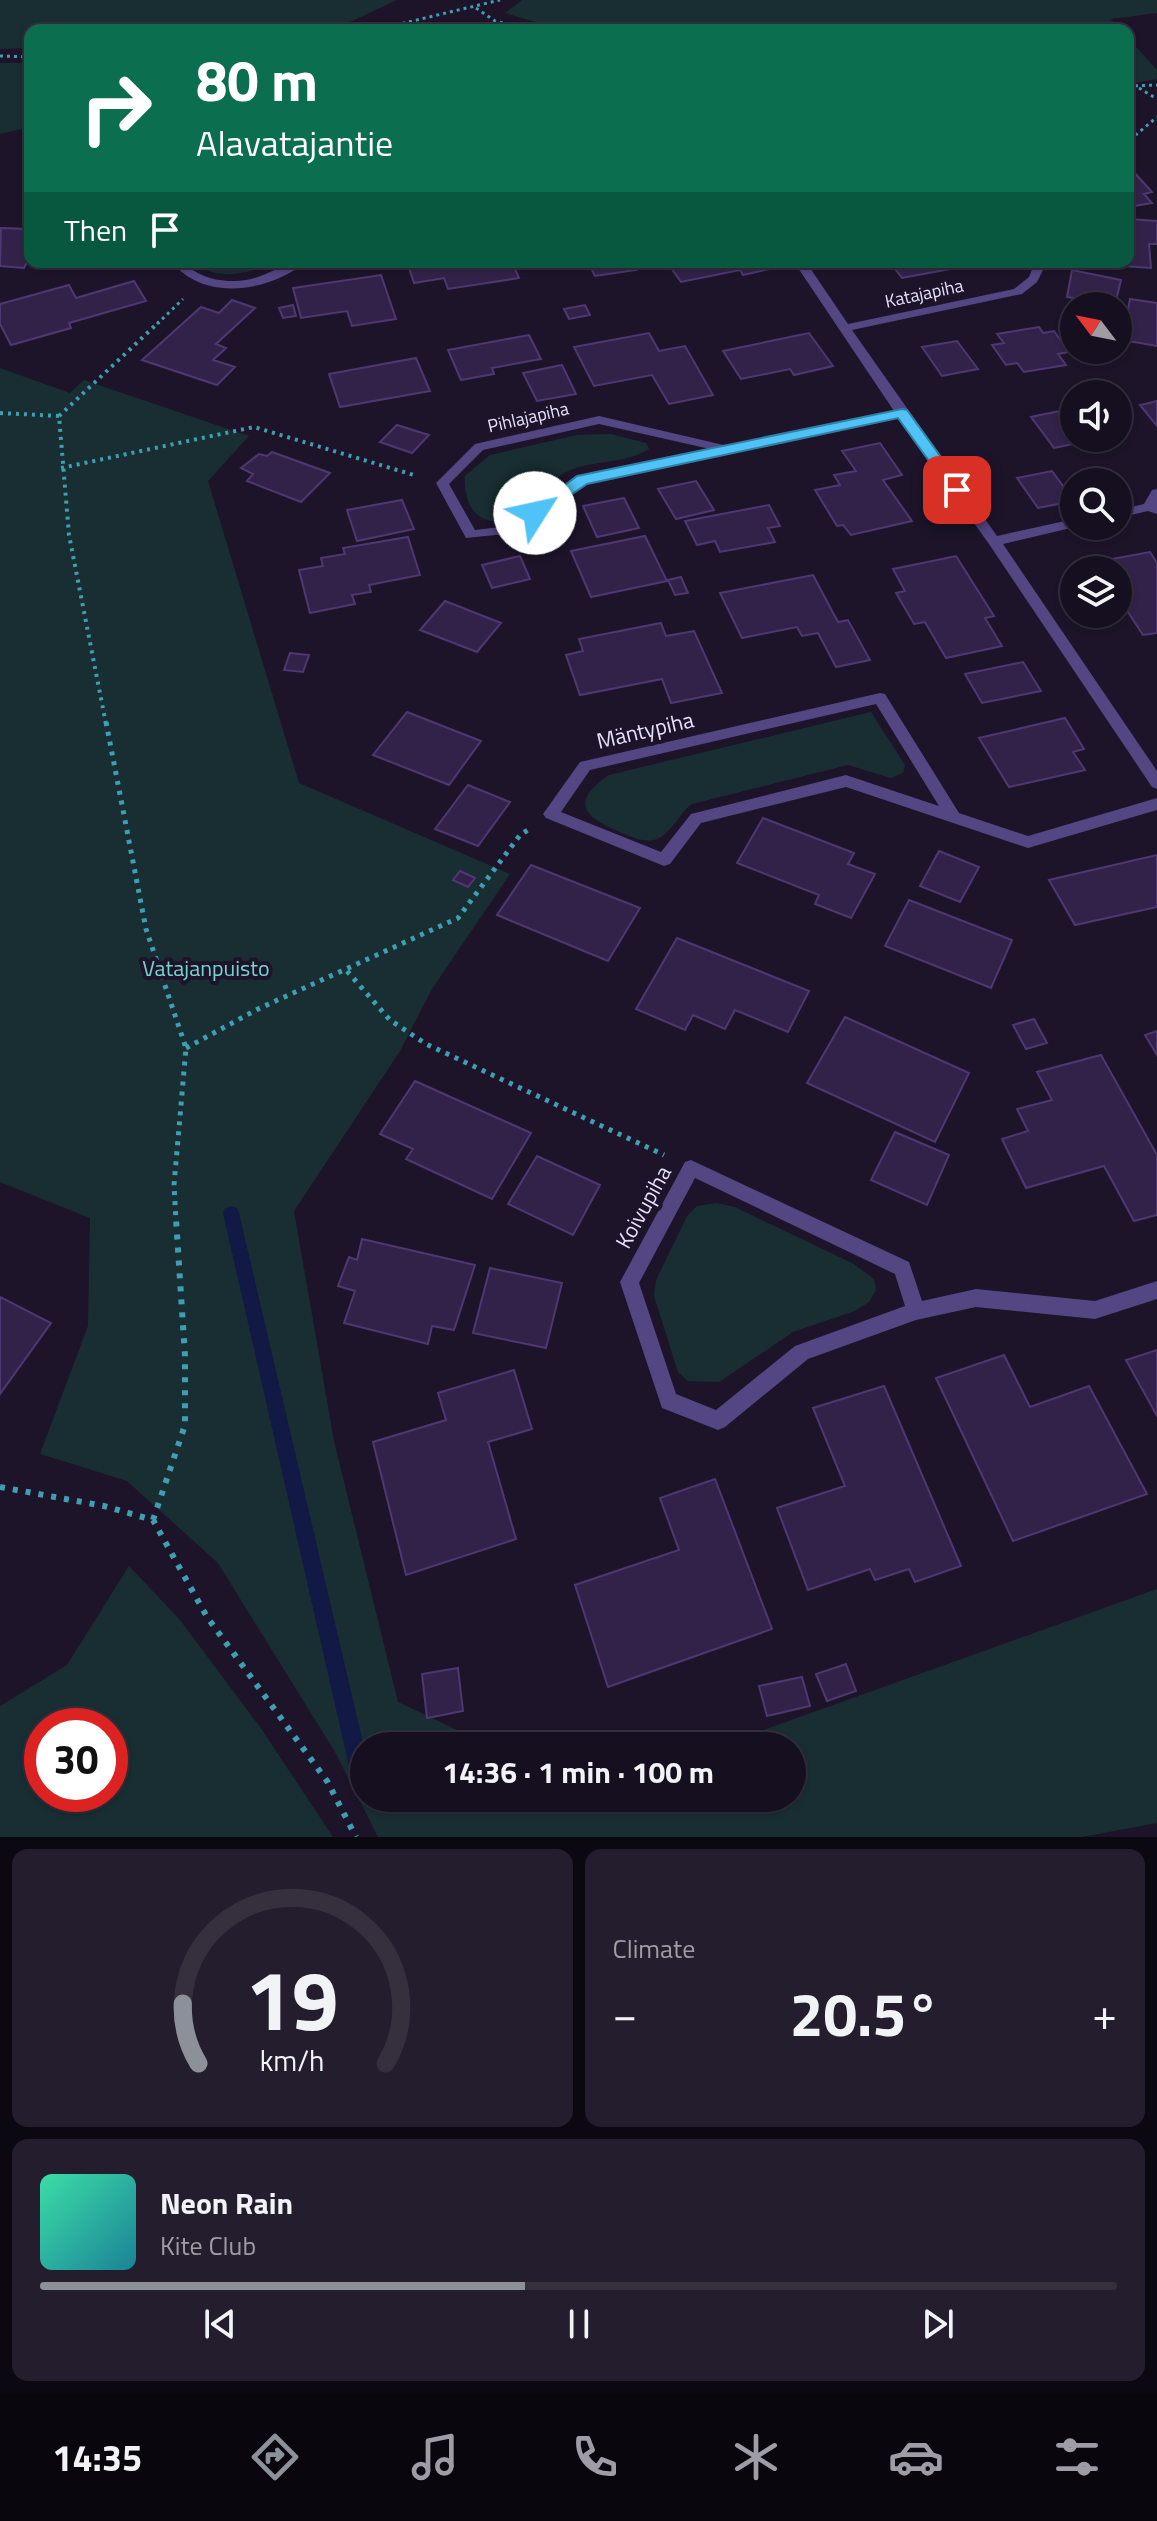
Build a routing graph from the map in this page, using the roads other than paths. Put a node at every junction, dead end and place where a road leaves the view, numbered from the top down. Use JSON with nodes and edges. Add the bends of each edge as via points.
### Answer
{"nodes":[{"id":1,"x":181,"y":268,"type":"edge"},
{"id":2,"x":288,"y":268,"type":"edge"},
{"id":3,"x":804,"y":268,"type":"edge"},
{"id":4,"x":1040,"y":268,"type":"edge"},
{"id":5,"x":846,"y":328,"type":"junction"},
{"id":6,"x":902,"y":413,"type":"junction"},
{"id":7,"x":730,"y":450,"type":"junction"},
{"id":8,"x":1157,"y":493,"type":"edge"},
{"id":9,"x":1153,"y":509,"type":"edge"},
{"id":10,"x":1132,"y":512,"type":"edge"},
{"id":11,"x":1060,"y":526,"type":"edge"},
{"id":12,"x":994,"y":541,"type":"junction"},
{"id":13,"x":1157,"y":783,"type":"edge"},
{"id":14,"x":1157,"y":804,"type":"edge"},
{"id":15,"x":955,"y":819,"type":"junction"},
{"id":16,"x":1157,"y":1290,"type":"edge"},
{"id":17,"x":916,"y":1311,"type":"junction"}],
"edges":[{"from":1,"to":2,"type":"street","via":[[203,280],[237,284],[265,280]]},
{"from":3,"to":5,"type":"street"},
{"from":4,"to":5,"type":"street","name":"Katajapiha","via":[[1018,292]]},
{"from":5,"to":6,"type":"street"},
{"from":6,"to":7,"type":"street","name":"Pihlajapiha"},
{"from":6,"to":12,"type":"street"},
{"from":7,"to":7,"type":"street","name":"Pihlajapiha","via":[[583,480],[511,530],[471,535],[442,483],[479,447],[599,420]]},
{"from":8,"to":9,"type":"street"},
{"from":9,"to":10,"type":"street"},
{"from":11,"to":12,"type":"street"},
{"from":12,"to":13,"type":"street"},
{"from":14,"to":15,"type":"street","via":[[1028,842]]},
{"from":15,"to":15,"type":"street","name":"Mäntypiha","via":[[846,781],[696,818],[664,860],[551,814],[585,766],[880,698]]},
{"from":16,"to":17,"type":"street","name":"Koivupiha","via":[[1095,1310],[976,1298]]},
{"from":17,"to":17,"type":"street","name":"Koivupiha","via":[[802,1352],[718,1420],[669,1401],[629,1282],[691,1168],[902,1268]]}]}
